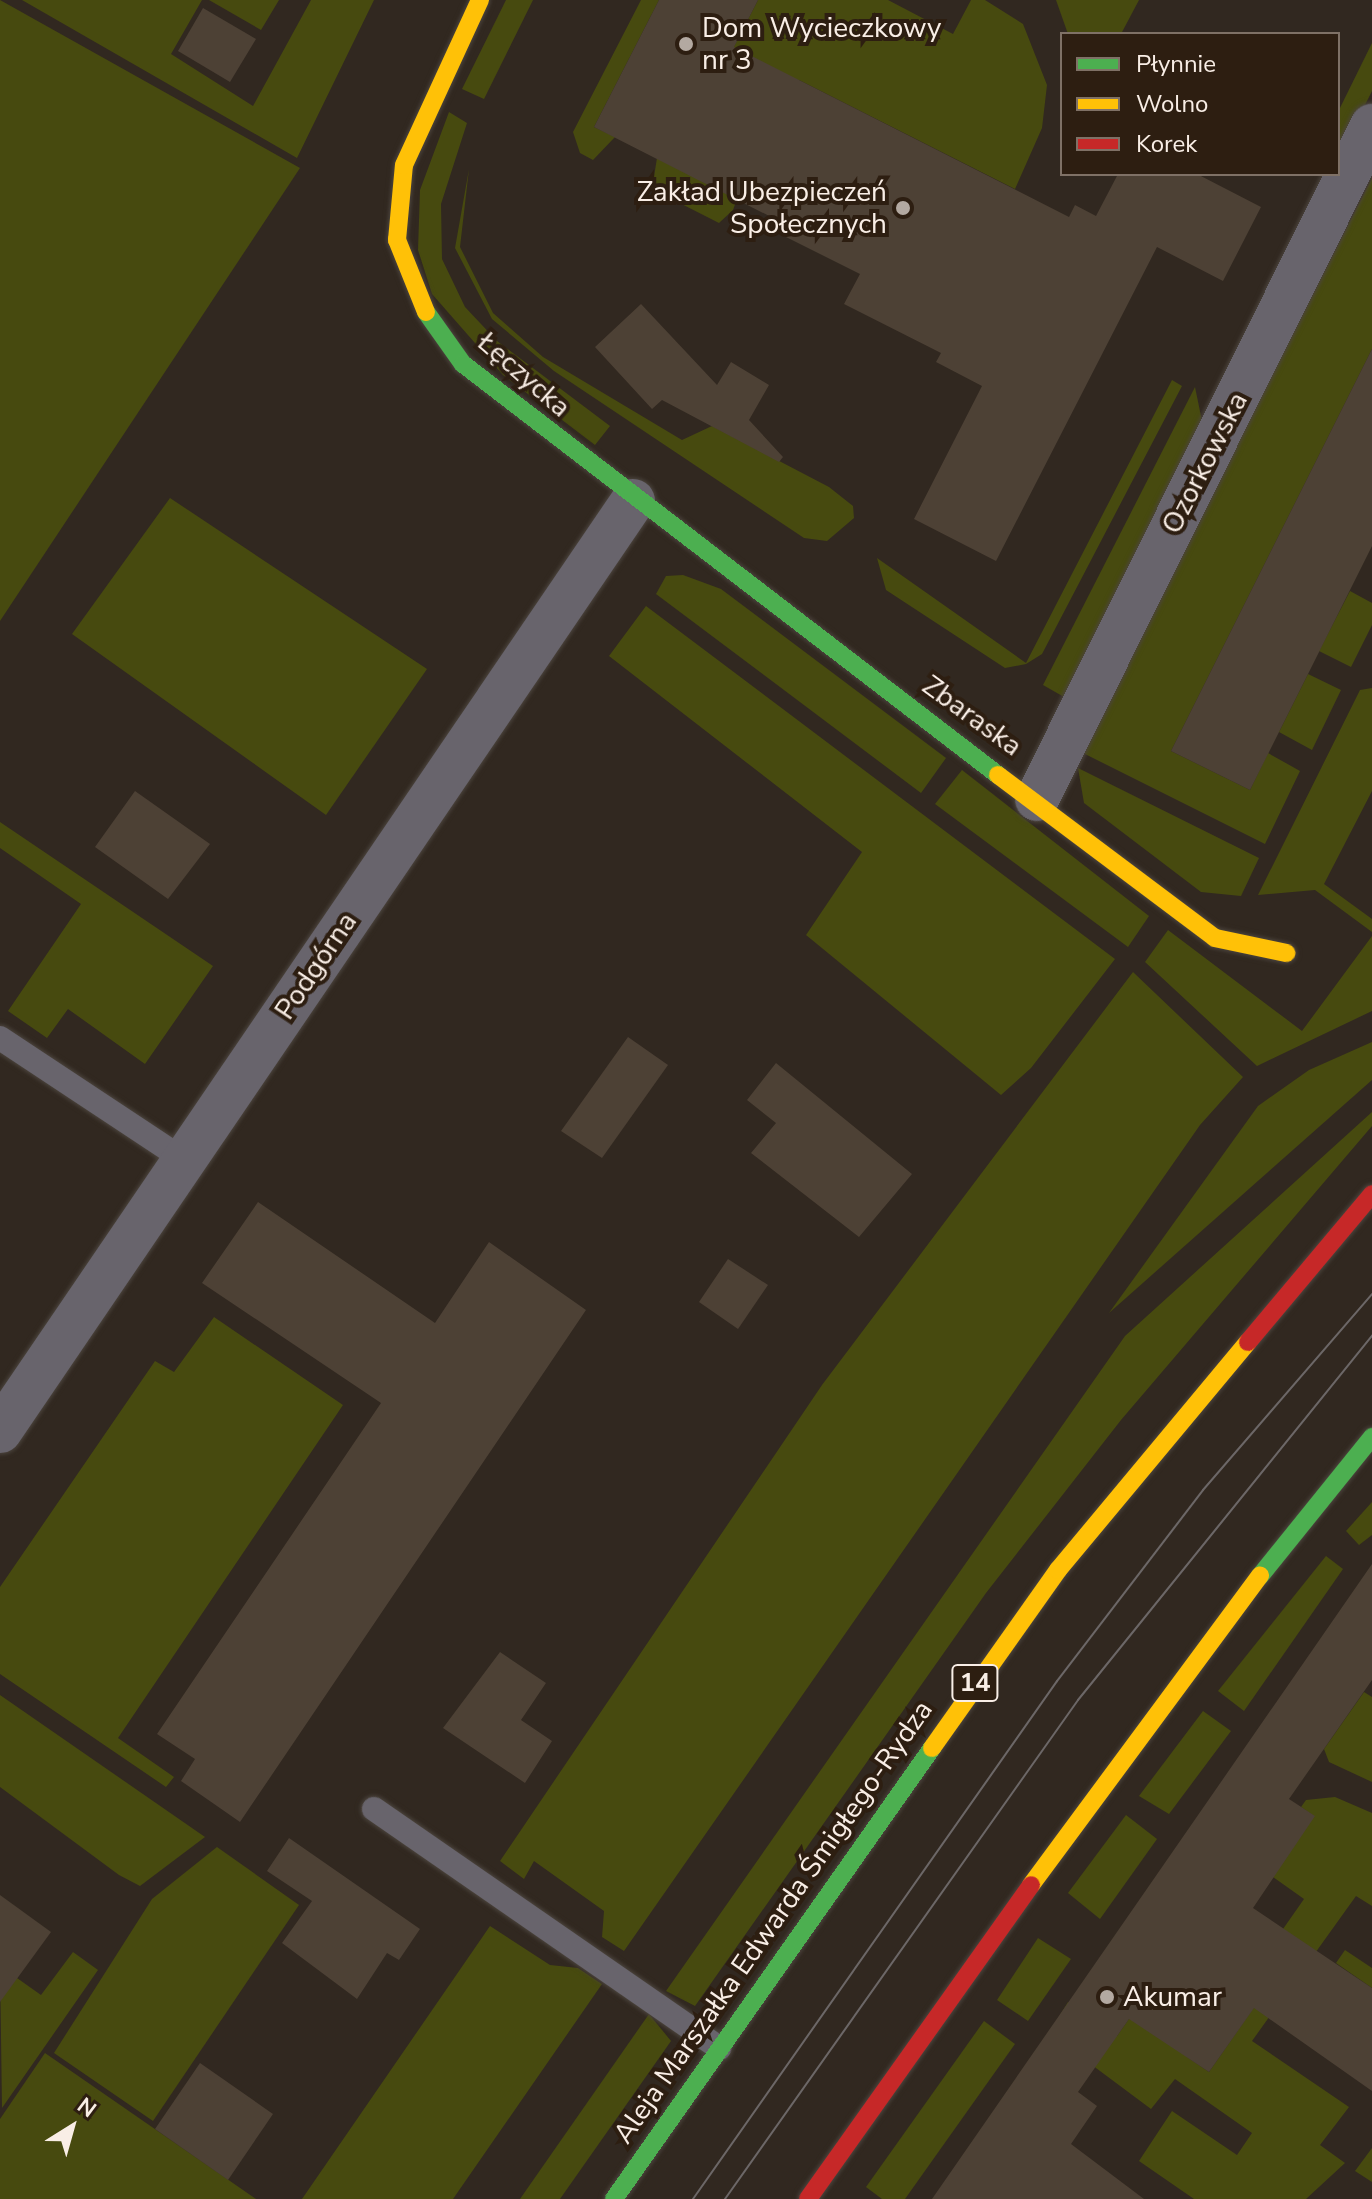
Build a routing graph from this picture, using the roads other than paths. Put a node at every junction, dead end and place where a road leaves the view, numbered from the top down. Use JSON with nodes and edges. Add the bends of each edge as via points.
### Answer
{"nodes":[{"id":1,"x":480,"y":0,"type":"edge"},
{"id":2,"x":1372,"y":126,"type":"edge"},
{"id":3,"x":633,"y":501,"type":"junction"},
{"id":4,"x":1037,"y":799,"type":"junction"},
{"id":5,"x":1286,"y":953,"type":"dead end"},
{"id":6,"x":0,"y":1038,"type":"edge"},
{"id":7,"x":184,"y":1160,"type":"junction"},
{"id":8,"x":1372,"y":1194,"type":"edge"},
{"id":9,"x":0,"y":1431,"type":"edge"},
{"id":10,"x":1372,"y":1437,"type":"edge"},
{"id":11,"x":374,"y":1809,"type":"dead end"},
{"id":12,"x":719,"y":2048,"type":"junction"},
{"id":13,"x":614,"y":2199,"type":"edge"},
{"id":14,"x":808,"y":2199,"type":"edge"}],
"edges":[{"from":1,"to":3,"type":"main road","name":"Łęczycka","via":[[404,165],[397,240],[418,301],[463,364]]},
{"from":2,"to":4,"type":"street","name":"Ozorkowska"},
{"from":3,"to":4,"type":"main road","name":"Zbaraska"},
{"from":3,"to":7,"type":"street","name":"Podgórna"},
{"from":4,"to":5,"type":"main road","name":"Zbaraska","via":[[1215,938]]},
{"from":6,"to":7,"type":"lane"},
{"from":7,"to":9,"type":"street","name":"Podgórna"},
{"from":8,"to":12,"type":"main road","name":"Aleja Marszałka Edwarda Śmigłego-Rydza","number":"14","via":[[1058,1570]]},
{"from":10,"to":14,"type":"main road","via":[[1179,1674]]},
{"from":11,"to":12,"type":"lane"},
{"from":12,"to":13,"type":"main road","name":"Aleja Marszałka Edwarda Śmigłego-Rydza","number":"14"}]}
